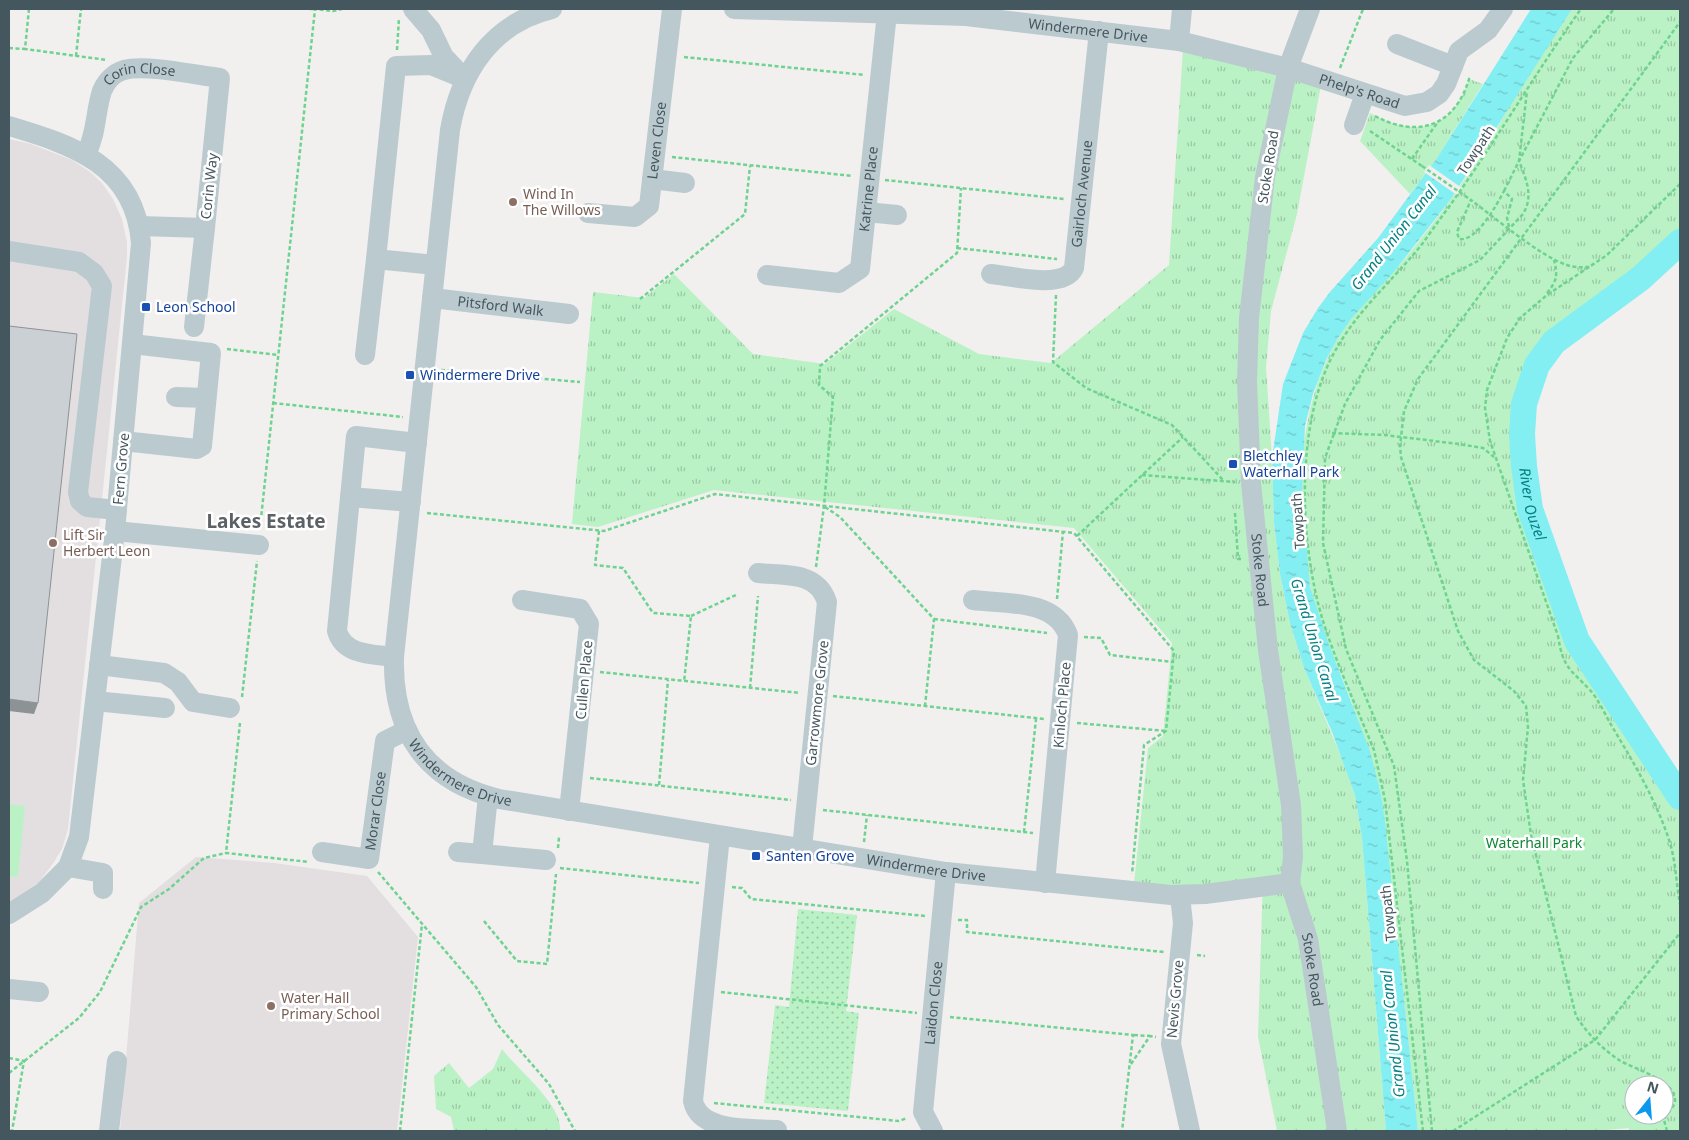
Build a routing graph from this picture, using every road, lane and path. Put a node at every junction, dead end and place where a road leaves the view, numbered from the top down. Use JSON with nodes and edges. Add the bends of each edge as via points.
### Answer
{"nodes":[{"id":1,"x":29,"y":9,"type":"edge"},
{"id":2,"x":81,"y":9,"type":"edge"},
{"id":3,"x":310,"y":9,"type":"edge"},
{"id":4,"x":315,"y":9,"type":"edge"},
{"id":5,"x":342,"y":9,"type":"edge"},
{"id":6,"x":400,"y":9,"type":"edge"},
{"id":7,"x":413,"y":9,"type":"edge"},
{"id":8,"x":552,"y":9,"type":"edge"},
{"id":9,"x":672,"y":9,"type":"edge"},
{"id":10,"x":734,"y":9,"type":"edge"},
{"id":11,"x":752,"y":9,"type":"edge"},
{"id":12,"x":1182,"y":9,"type":"edge"},
{"id":13,"x":1310,"y":9,"type":"edge"},
{"id":14,"x":1363,"y":9,"type":"edge"},
{"id":15,"x":1503,"y":9,"type":"edge"},
{"id":16,"x":1582,"y":9,"type":"edge"},
{"id":17,"x":1614,"y":9,"type":"edge"},
{"id":18,"x":966,"y":12,"type":"edge"},
{"id":19,"x":887,"y":13,"type":"junction"},
{"id":20,"x":1680,"y":22,"type":"edge"},
{"id":21,"x":1099,"y":31,"type":"junction"},
{"id":22,"x":1179,"y":41,"type":"junction"},
{"id":23,"x":1397,"y":44,"type":"dead end"},
{"id":24,"x":9,"y":48,"type":"edge"},
{"id":25,"x":25,"y":50,"type":"junction"},
{"id":26,"x":667,"y":55,"type":"junction"},
{"id":27,"x":76,"y":56,"type":"junction"},
{"id":28,"x":396,"y":66,"type":"junction"},
{"id":29,"x":1453,"y":66,"type":"junction"},
{"id":30,"x":1288,"y":68,"type":"junction"},
{"id":31,"x":1335,"y":71,"type":"junction"},
{"id":32,"x":111,"y":77,"type":"junction"},
{"id":33,"x":881,"y":77,"type":"junction"},
{"id":34,"x":220,"y":78,"type":"joint"},
{"id":35,"x":465,"y":79,"type":"junction"},
{"id":36,"x":1528,"y":88,"type":"junction"},
{"id":37,"x":1365,"y":94,"type":"junction"},
{"id":38,"x":1437,"y":122,"type":"dead end"},
{"id":39,"x":9,"y":126,"type":"edge"},
{"id":40,"x":1354,"y":126,"type":"joint"},
{"id":41,"x":86,"y":154,"type":"junction"},
{"id":42,"x":1412,"y":159,"type":"junction"},
{"id":43,"x":1519,"y":161,"type":"junction"},
{"id":44,"x":750,"y":166,"type":"dead end"},
{"id":45,"x":652,"y":179,"type":"junction"},
{"id":46,"x":685,"y":183,"type":"dead end"},
{"id":47,"x":1680,"y":184,"type":"edge"},
{"id":48,"x":961,"y":188,"type":"dead end"},
{"id":49,"x":1504,"y":191,"type":"junction"},
{"id":50,"x":1471,"y":200,"type":"junction"},
{"id":51,"x":866,"y":212,"type":"junction"},
{"id":52,"x":588,"y":213,"type":"dead end"},
{"id":53,"x":898,"y":215,"type":"dead end"},
{"id":54,"x":1491,"y":215,"type":"junction"},
{"id":55,"x":139,"y":226,"type":"junction"},
{"id":56,"x":205,"y":228,"type":"junction"},
{"id":57,"x":1508,"y":228,"type":"junction"},
{"id":58,"x":1523,"y":237,"type":"junction"},
{"id":59,"x":957,"y":248,"type":"junction"},
{"id":60,"x":9,"y":251,"type":"edge"},
{"id":61,"x":376,"y":259,"type":"junction"},
{"id":62,"x":1554,"y":260,"type":"junction"},
{"id":63,"x":1076,"y":261,"type":"junction"},
{"id":64,"x":435,"y":265,"type":"junction"},
{"id":65,"x":1592,"y":267,"type":"junction"},
{"id":66,"x":991,"y":274,"type":"dead end"},
{"id":67,"x":767,"y":275,"type":"dead end"},
{"id":68,"x":1055,"y":281,"type":"junction"},
{"id":69,"x":1546,"y":295,"type":"junction"},
{"id":70,"x":432,"y":298,"type":"junction"},
{"id":71,"x":640,"y":299,"type":"dead end"},
{"id":72,"x":569,"y":314,"type":"dead end"},
{"id":73,"x":194,"y":327,"type":"dead end"},
{"id":74,"x":132,"y":344,"type":"junction"},
{"id":75,"x":365,"y":355,"type":"dead end"},
{"id":76,"x":424,"y":368,"type":"junction"},
{"id":77,"x":580,"y":382,"type":"dead end"},
{"id":78,"x":176,"y":397,"type":"dead end"},
{"id":79,"x":206,"y":398,"type":"junction"},
{"id":80,"x":273,"y":403,"type":"junction"},
{"id":81,"x":404,"y":417,"type":"dead end"},
{"id":82,"x":1332,"y":433,"type":"junction"},
{"id":83,"x":1183,"y":437,"type":"junction"},
{"id":84,"x":123,"y":441,"type":"junction"},
{"id":85,"x":417,"y":443,"type":"junction"},
{"id":86,"x":1495,"y":459,"type":"junction"},
{"id":87,"x":1142,"y":475,"type":"junction"},
{"id":88,"x":1224,"y":480,"type":"junction"},
{"id":89,"x":1251,"y":483,"type":"junction"},
{"id":90,"x":350,"y":497,"type":"junction"},
{"id":91,"x":824,"y":506,"type":"junction"},
{"id":92,"x":411,"y":507,"type":"junction"},
{"id":93,"x":117,"y":510,"type":"junction"},
{"id":94,"x":115,"y":531,"type":"junction"},
{"id":95,"x":599,"y":531,"type":"junction"},
{"id":96,"x":1063,"y":531,"type":"junction"},
{"id":97,"x":1077,"y":536,"type":"junction"},
{"id":98,"x":259,"y":545,"type":"joint"},
{"id":99,"x":758,"y":573,"type":"dead end"},
{"id":100,"x":804,"y":579,"type":"junction"},
{"id":101,"x":738,"y":594,"type":"dead end"},
{"id":102,"x":758,"y":596,"type":"dead end"},
{"id":103,"x":522,"y":600,"type":"dead end"},
{"id":104,"x":973,"y":600,"type":"dead end"},
{"id":105,"x":690,"y":616,"type":"junction"},
{"id":106,"x":1055,"y":616,"type":"junction"},
{"id":107,"x":394,"y":657,"type":"junction"},
{"id":108,"x":99,"y":665,"type":"junction"},
{"id":109,"x":586,"y":670,"type":"junction"},
{"id":110,"x":668,"y":680,"type":"junction"},
{"id":111,"x":684,"y":682,"type":"junction"},
{"id":112,"x":750,"y":688,"type":"junction"},
{"id":113,"x":818,"y":695,"type":"junction"},
{"id":114,"x":95,"y":701,"type":"junction"},
{"id":115,"x":925,"y":707,"type":"junction"},
{"id":116,"x":165,"y":708,"type":"dead end"},
{"id":117,"x":230,"y":708,"type":"dead end"},
{"id":118,"x":1036,"y":718,"type":"junction"},
{"id":119,"x":1060,"y":721,"type":"junction"},
{"id":120,"x":406,"y":730,"type":"junction"},
{"id":121,"x":1166,"y":732,"type":"junction"},
{"id":122,"x":574,"y":776,"type":"junction"},
{"id":123,"x":659,"y":785,"type":"junction"},
{"id":124,"x":488,"y":796,"type":"junction"},
{"id":125,"x":806,"y":805,"type":"junction"},
{"id":126,"x":569,"y":811,"type":"junction"},
{"id":127,"x":867,"y":814,"type":"junction"},
{"id":128,"x":1024,"y":832,"type":"junction"},
{"id":129,"x":1050,"y":834,"type":"junction"},
{"id":130,"x":720,"y":836,"type":"junction"},
{"id":131,"x":559,"y":837,"type":"dead end"},
{"id":132,"x":802,"y":848,"type":"junction"},
{"id":133,"x":322,"y":852,"type":"dead end"},
{"id":134,"x":458,"y":852,"type":"dead end"},
{"id":135,"x":226,"y":853,"type":"dead end"},
{"id":136,"x":482,"y":854,"type":"junction"},
{"id":137,"x":552,"y":856,"type":"joint"},
{"id":138,"x":862,"y":858,"type":"junction"},
{"id":139,"x":68,"y":867,"type":"junction"},
{"id":140,"x":946,"y":872,"type":"junction"},
{"id":141,"x":1045,"y":883,"type":"junction"},
{"id":142,"x":1290,"y":883,"type":"junction"},
{"id":143,"x":715,"y":885,"type":"junction"},
{"id":144,"x":103,"y":889,"type":"dead end"},
{"id":145,"x":1130,"y":892,"type":"junction"},
{"id":146,"x":1180,"y":896,"type":"junction"},
{"id":147,"x":1680,"y":904,"type":"edge"},
{"id":148,"x":9,"y":914,"type":"edge"},
{"id":149,"x":942,"y":918,"type":"junction"},
{"id":150,"x":484,"y":921,"type":"dead end"},
{"id":151,"x":422,"y":924,"type":"dead end"},
{"id":152,"x":1680,"y":933,"type":"edge"},
{"id":153,"x":1180,"y":953,"type":"junction"},
{"id":154,"x":1205,"y":956,"type":"dead end"},
{"id":155,"x":9,"y":989,"type":"edge"},
{"id":156,"x":704,"y":990,"type":"junction"},
{"id":157,"x":39,"y":992,"type":"dead end"},
{"id":158,"x":934,"y":1015,"type":"junction"},
{"id":159,"x":1133,"y":1035,"type":"junction"},
{"id":160,"x":1150,"y":1036,"type":"junction"},
{"id":161,"x":1171,"y":1038,"type":"junction"},
{"id":162,"x":1594,"y":1040,"type":"junction"},
{"id":163,"x":9,"y":1058,"type":"edge"},
{"id":164,"x":24,"y":1061,"type":"junction"},
{"id":165,"x":117,"y":1061,"type":"dead end"},
{"id":166,"x":1130,"y":1065,"type":"junction"},
{"id":167,"x":9,"y":1073,"type":"edge"},
{"id":168,"x":693,"y":1101,"type":"junction"},
{"id":169,"x":923,"y":1112,"type":"junction"},
{"id":170,"x":777,"y":1130,"type":"edge"},
{"id":171,"x":9,"y":1131,"type":"edge"},
{"id":172,"x":109,"y":1131,"type":"edge"},
{"id":173,"x":400,"y":1131,"type":"edge"},
{"id":174,"x":933,"y":1131,"type":"edge"},
{"id":175,"x":1122,"y":1131,"type":"edge"},
{"id":176,"x":1190,"y":1131,"type":"edge"},
{"id":177,"x":1337,"y":1131,"type":"edge"},
{"id":178,"x":1423,"y":1131,"type":"edge"},
{"id":179,"x":1432,"y":1131,"type":"edge"},
{"id":180,"x":1453,"y":1131,"type":"edge"},
{"id":181,"x":1666,"y":1131,"type":"edge"}],
"edges":[{"from":1,"to":25,"type":"path"},
{"from":2,"to":27,"type":"path"},
{"from":3,"to":4,"type":"path"},
{"from":4,"to":5,"type":"path"},
{"from":4,"to":80,"type":"path"},
{"from":6,"to":28,"type":"path"},
{"from":7,"to":35,"type":"street","via":[[431,30],[444,56]]},
{"from":8,"to":35,"type":"street","name":"Windermere Drive","via":[[533,15],[500,34],[478,57]]},
{"from":9,"to":26,"type":"street","name":"Leven Close"},
{"from":10,"to":11,"type":"street","name":"Windermere Drive"},
{"from":11,"to":19,"type":"street","name":"Windermere Drive"},
{"from":12,"to":22,"type":"street"},
{"from":13,"to":30,"type":"street","name":"Stoke Road"},
{"from":14,"to":31,"type":"path"},
{"from":15,"to":29,"type":"street","name":"Phelp's Road","via":[[1488,30],[1459,51]]},
{"from":16,"to":36,"type":"path","name":"Towpath"},
{"from":17,"to":43,"type":"path","via":[[1574,58]]},
{"from":18,"to":19,"type":"street","name":"Windermere Drive"},
{"from":18,"to":21,"type":"street","name":"Windermere Drive"},
{"from":19,"to":33,"type":"street","name":"Katrine Place"},
{"from":20,"to":58,"type":"path"},
{"from":21,"to":22,"type":"street","name":"Windermere Drive"},
{"from":21,"to":63,"type":"street","name":"Gairloch Avenue"},
{"from":22,"to":30,"type":"street","name":"Windermere Drive"},
{"from":23,"to":29,"type":"street"},
{"from":24,"to":25,"type":"path"},
{"from":25,"to":27,"type":"path"},
{"from":26,"to":33,"type":"path"},
{"from":26,"to":45,"type":"street","name":"Leven Close"},
{"from":27,"to":32,"type":"path","via":[[108,60]]},
{"from":28,"to":35,"type":"street","via":[[431,65]]},
{"from":28,"to":61,"type":"street"},
{"from":29,"to":37,"type":"street","name":"Phelp's Road","via":[[1443,89],[1421,105],[1398,106]]},
{"from":30,"to":31,"type":"street","name":"Phelp's Road"},
{"from":30,"to":89,"type":"street","name":"Stoke Road","via":[[1265,177],[1249,318],[1247,382]]},
{"from":31,"to":37,"type":"street","name":"Phelp's Road"},
{"from":32,"to":34,"type":"street","name":"Corin Close","via":[[122,70],[134,69]]},
{"from":32,"to":41,"type":"street","name":"Corin Close","via":[[103,88],[95,135]]},
{"from":33,"to":51,"type":"street","name":"Katrine Place"},
{"from":34,"to":56,"type":"street","name":"Corin Way"},
{"from":35,"to":64,"type":"street","name":"Windermere Drive","via":[[450,130]]},
{"from":36,"to":43,"type":"path"},
{"from":36,"to":178,"type":"path","name":"Towpath","via":[[1445,213],[1338,346],[1316,400],[1308,436],[1306,488],[1313,583],[1324,622],[1374,750],[1382,781]]},
{"from":37,"to":40,"type":"street"},
{"from":38,"to":42,"type":"path"},
{"from":39,"to":41,"type":"street","name":"Fern Grove"},
{"from":40,"to":42,"type":"path","via":[[1371,131]]},
{"from":41,"to":55,"type":"street","name":"Fern Grove","via":[[118,182]]},
{"from":42,"to":50,"type":"path","bridge":true},
{"from":43,"to":49,"type":"path"},
{"from":43,"to":57,"type":"path","via":[[1528,186],[1527,207]]},
{"from":44,"to":71,"type":"path","via":[[745,214]]},
{"from":45,"to":46,"type":"street"},
{"from":45,"to":52,"type":"street","name":"Leven Close","via":[[649,206],[635,217]]},
{"from":47,"to":65,"type":"path","via":[[1650,216]]},
{"from":48,"to":59,"type":"path"},
{"from":49,"to":54,"type":"path"},
{"from":49,"to":57,"type":"path","via":[[1512,200]]},
{"from":50,"to":54,"type":"path"},
{"from":50,"to":54,"type":"path","via":[[1457,232],[1459,240],[1469,237]]},
{"from":51,"to":53,"type":"street"},
{"from":51,"to":67,"type":"street","name":"Katrine Place","via":[[860,270],[840,283]]},
{"from":54,"to":57,"type":"path"},
{"from":55,"to":56,"type":"street","name":"Corin Way"},
{"from":55,"to":74,"type":"street","name":"Fern Grove","via":[[141,243]]},
{"from":56,"to":73,"type":"street"},
{"from":57,"to":58,"type":"path"},
{"from":57,"to":82,"type":"path","via":[[1480,260],[1419,291],[1380,340]]},
{"from":58,"to":62,"type":"path"},
{"from":58,"to":162,"type":"path","via":[[1418,379],[1404,410],[1400,446],[1427,541],[1458,631],[1474,660],[1514,691],[1526,706],[1528,727],[1523,780],[1531,835],[1576,1016]]},
{"from":59,"to":63,"type":"path"},
{"from":59,"to":91,"type":"path","via":[[956,253],[820,366],[819,385],[833,397]]},
{"from":60,"to":93,"type":"street","via":[[79,262],[94,273],[102,286],[78,492],[80,501],[87,507]]},
{"from":61,"to":64,"type":"street"},
{"from":61,"to":75,"type":"street"},
{"from":62,"to":65,"type":"path","via":[[1573,267]]},
{"from":62,"to":69,"type":"path","via":[[1558,272],[1556,282]]},
{"from":63,"to":68,"type":"street","name":"Gairloch Avenue","via":[[1068,276]]},
{"from":64,"to":70,"type":"street","name":"Windermere Drive"},
{"from":65,"to":69,"type":"path"},
{"from":66,"to":68,"type":"street"},
{"from":68,"to":83,"type":"path","via":[[1058,306],[1053,362],[1086,388],[1172,425]]},
{"from":69,"to":86,"type":"path","via":[[1520,318],[1492,371],[1485,408]]},
{"from":70,"to":72,"type":"street","name":"Pitsford Walk"},
{"from":70,"to":76,"type":"street","name":"Windermere Drive"},
{"from":74,"to":79,"type":"street","via":[[211,353]]},
{"from":74,"to":84,"type":"street","name":"Fern Grove"},
{"from":76,"to":77,"type":"path"},
{"from":76,"to":85,"type":"street","name":"Windermere Drive"},
{"from":78,"to":79,"type":"street"},
{"from":79,"to":84,"type":"street","via":[[202,446]]},
{"from":80,"to":81,"type":"path"},
{"from":80,"to":98,"type":"path"},
{"from":82,"to":86,"type":"path","via":[[1385,435],[1459,444],[1484,448]]},
{"from":82,"to":179,"type":"path","via":[[1325,458],[1323,543],[1346,649],[1394,766],[1407,861]]},
{"from":83,"to":87,"type":"path"},
{"from":83,"to":88,"type":"path"},
{"from":84,"to":93,"type":"street","name":"Fern Grove"},
{"from":85,"to":90,"type":"street","via":[[356,436]]},
{"from":85,"to":92,"type":"street","name":"Windermere Drive"},
{"from":86,"to":147,"type":"path","via":[[1558,636],[1561,656],[1591,691],[1654,806],[1670,842]]},
{"from":87,"to":88,"type":"path"},
{"from":87,"to":97,"type":"path"},
{"from":88,"to":89,"type":"path"},
{"from":89,"to":142,"type":"street","name":"Stoke Road","via":[[1272,685],[1291,805],[1293,857]]},
{"from":90,"to":92,"type":"street"},
{"from":90,"to":107,"type":"street","via":[[338,634],[349,648]]},
{"from":91,"to":95,"type":"path","via":[[715,494]]},
{"from":91,"to":96,"type":"path"},
{"from":91,"to":100,"type":"path","via":[[818,555]]},
{"from":91,"to":115,"type":"path","via":[[840,517],[934,619]]},
{"from":92,"to":95,"type":"path"},
{"from":92,"to":107,"type":"street","name":"Windermere Drive"},
{"from":93,"to":94,"type":"street","name":"Fern Grove"},
{"from":94,"to":98,"type":"street"},
{"from":94,"to":108,"type":"street","name":"Fern Grove"},
{"from":95,"to":105,"type":"path","via":[[595,565],[623,568],[654,612]]},
{"from":96,"to":97,"type":"path"},
{"from":96,"to":106,"type":"path"},
{"from":97,"to":121,"type":"path","via":[[1174,652]]},
{"from":99,"to":100,"type":"street"},
{"from":100,"to":113,"type":"street","name":"Garrowmore Grove","via":[[823,589],[828,602]]},
{"from":101,"to":105,"type":"path"},
{"from":102,"to":112,"type":"path"},
{"from":103,"to":109,"type":"street","name":"Cullen Place","via":[[580,609],[589,624]]},
{"from":104,"to":106,"type":"street","via":[[1037,607]]},
{"from":105,"to":111,"type":"path"},
{"from":106,"to":119,"type":"street","name":"Kinloch Place","via":[[1068,635]]},
{"from":107,"to":120,"type":"street","name":"Windermere Drive","via":[[396,696]]},
{"from":108,"to":114,"type":"street","name":"Fern Grove"},
{"from":108,"to":117,"type":"street","via":[[164,673],[178,682],[192,702]]},
{"from":109,"to":110,"type":"path"},
{"from":109,"to":122,"type":"street","name":"Cullen Place"},
{"from":110,"to":111,"type":"path"},
{"from":110,"to":123,"type":"path"},
{"from":111,"to":112,"type":"path"},
{"from":112,"to":113,"type":"path"},
{"from":113,"to":115,"type":"path"},
{"from":113,"to":125,"type":"street","name":"Garrowmore Grove"},
{"from":114,"to":116,"type":"street"},
{"from":114,"to":139,"type":"street","name":"Fern Grove","via":[[79,837]]},
{"from":115,"to":118,"type":"path"},
{"from":118,"to":119,"type":"path"},
{"from":118,"to":128,"type":"path"},
{"from":119,"to":121,"type":"path"},
{"from":119,"to":129,"type":"street","name":"Kinloch Place"},
{"from":120,"to":124,"type":"street","name":"Windermere Drive","via":[[442,774],[466,789]]},
{"from":120,"to":133,"type":"street","name":"Morar Close","via":[[385,740],[369,859]]},
{"from":121,"to":145,"type":"path","via":[[1144,745]]},
{"from":122,"to":123,"type":"path"},
{"from":122,"to":126,"type":"street","name":"Cullen Place"},
{"from":123,"to":125,"type":"path"},
{"from":124,"to":126,"type":"street","name":"Windermere Drive"},
{"from":124,"to":136,"type":"street"},
{"from":125,"to":127,"type":"path"},
{"from":125,"to":132,"type":"street","name":"Garrowmore Grove"},
{"from":126,"to":130,"type":"street","name":"Windermere Drive"},
{"from":127,"to":128,"type":"path"},
{"from":127,"to":138,"type":"path"},
{"from":128,"to":129,"type":"path"},
{"from":129,"to":141,"type":"street","name":"Kinloch Place"},
{"from":130,"to":132,"type":"street","name":"Windermere Drive"},
{"from":130,"to":143,"type":"street"},
{"from":131,"to":137,"type":"path"},
{"from":132,"to":138,"type":"street","name":"Windermere Drive"},
{"from":134,"to":136,"type":"street"},
{"from":135,"to":164,"type":"path","via":[[204,858],[169,889],[141,908],[100,992],[79,1018]]},
{"from":136,"to":137,"type":"street"},
{"from":138,"to":140,"type":"street","name":"Windermere Drive"},
{"from":139,"to":144,"type":"street","via":[[103,873]]},
{"from":139,"to":148,"type":"street","name":"Fern Grove","via":[[42,893]]},
{"from":140,"to":141,"type":"street","name":"Windermere Drive"},
{"from":140,"to":149,"type":"street","name":"Laidon Close"},
{"from":141,"to":145,"type":"street","name":"Windermere Drive"},
{"from":142,"to":146,"type":"street","name":"Windermere Drive"},
{"from":142,"to":177,"type":"street","name":"Stoke Road","via":[[1308,939]]},
{"from":143,"to":149,"type":"path","via":[[742,888],[751,899]]},
{"from":143,"to":150,"type":"path","via":[[557,867],[547,964],[517,961]]},
{"from":143,"to":156,"type":"street"},
{"from":145,"to":146,"type":"street","name":"Windermere Drive"},
{"from":146,"to":153,"type":"street","name":"Nevis Grove","via":[[1183,923]]},
{"from":149,"to":153,"type":"path","via":[[967,920],[966,932]]},
{"from":149,"to":158,"type":"street","name":"Laidon Close"},
{"from":151,"to":173,"type":"path"},
{"from":152,"to":162,"type":"path"},
{"from":153,"to":154,"type":"path"},
{"from":153,"to":161,"type":"street","name":"Nevis Grove"},
{"from":155,"to":157,"type":"street"},
{"from":156,"to":158,"type":"path"},
{"from":156,"to":168,"type":"street"},
{"from":158,"to":159,"type":"path"},
{"from":158,"to":169,"type":"street","name":"Laidon Close"},
{"from":159,"to":160,"type":"path"},
{"from":159,"to":166,"type":"path"},
{"from":160,"to":161,"type":"path"},
{"from":160,"to":166,"type":"path"},
{"from":161,"to":176,"type":"street","name":"Nevis Grove"},
{"from":162,"to":180,"type":"path"},
{"from":162,"to":181,"type":"path","via":[[1621,1061],[1666,1084],[1675,1100],[1664,1120]]},
{"from":163,"to":164,"type":"path"},
{"from":164,"to":167,"type":"path"},
{"from":164,"to":171,"type":"path","via":[[12,1131]]},
{"from":165,"to":172,"type":"street"},
{"from":166,"to":175,"type":"path"},
{"from":168,"to":169,"type":"path","via":[[899,1121]]},
{"from":168,"to":170,"type":"street","via":[[699,1114],[714,1123]]},
{"from":169,"to":174,"type":"street"}]}
